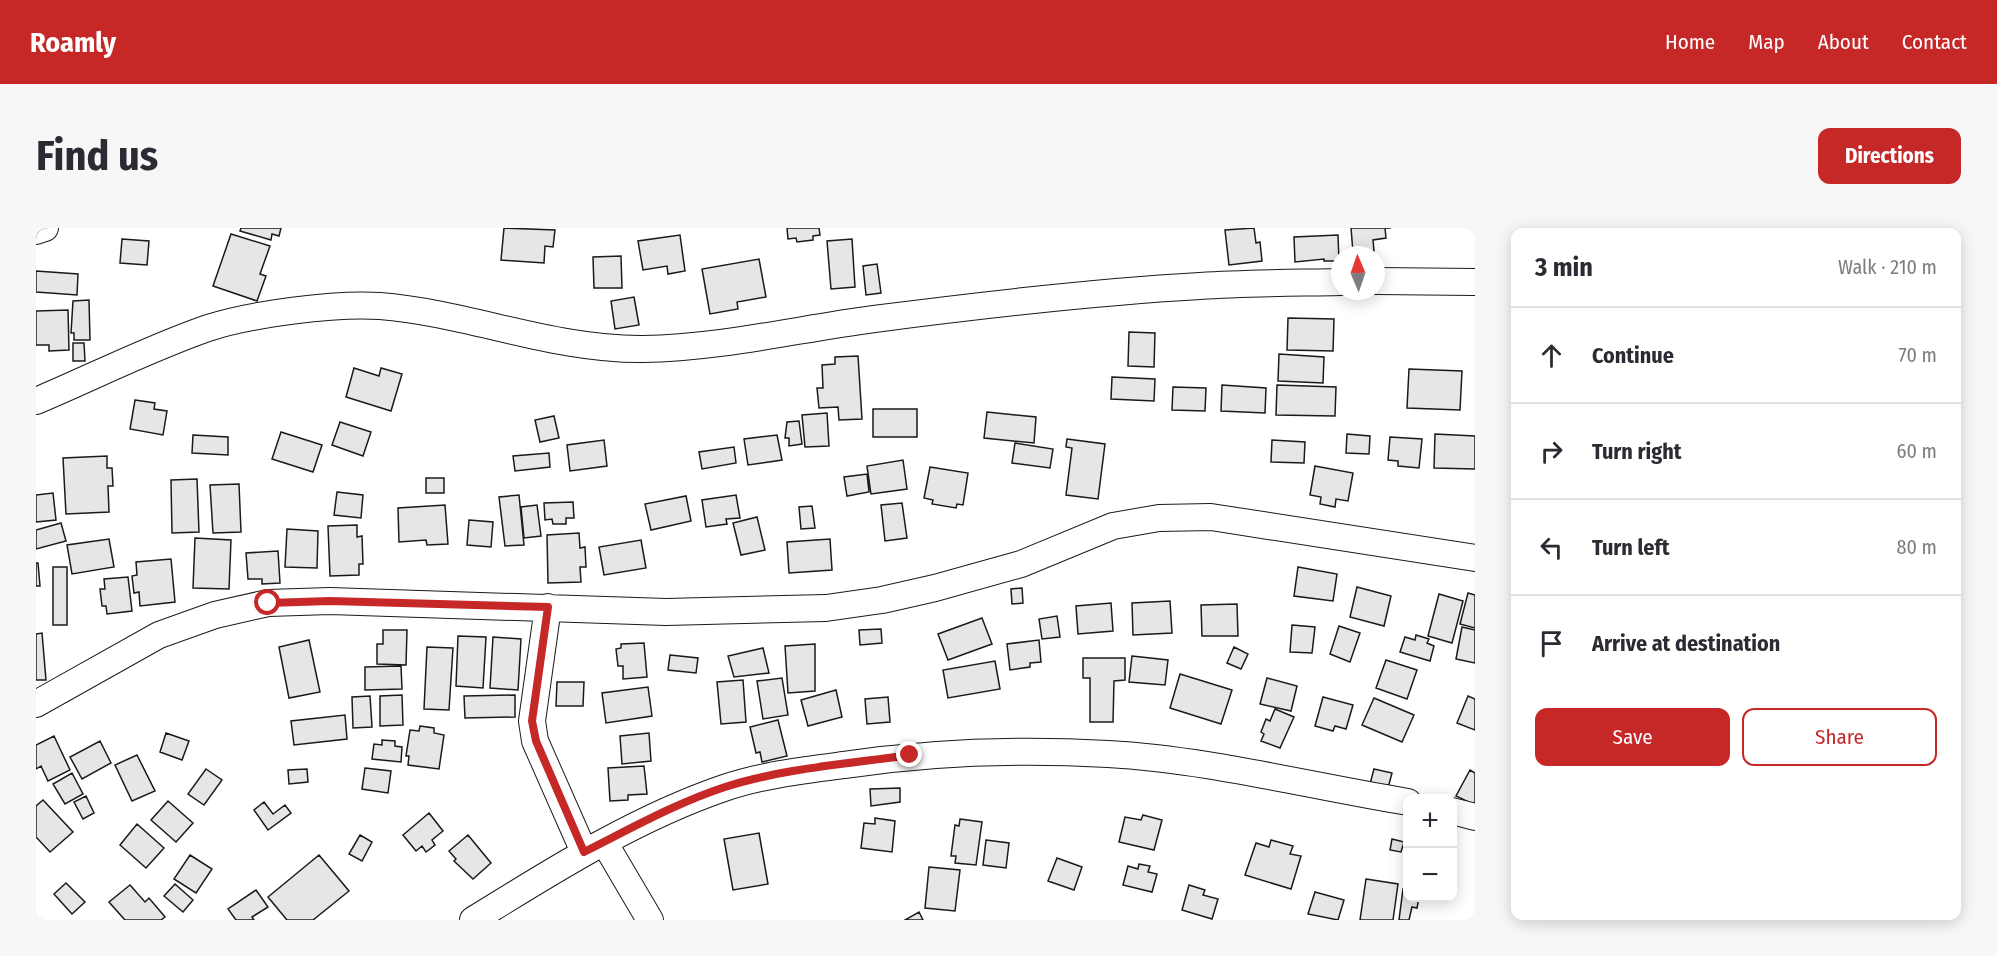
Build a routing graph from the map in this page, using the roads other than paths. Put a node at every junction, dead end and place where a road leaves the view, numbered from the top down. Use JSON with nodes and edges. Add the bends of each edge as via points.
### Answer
{"nodes":[{"id":1,"x":45,"y":228,"type":"edge"},
{"id":2,"x":36,"y":231,"type":"edge"},
{"id":3,"x":1385,"y":281,"type":"edge"},
{"id":4,"x":1331,"y":282,"type":"edge"},
{"id":5,"x":1475,"y":282,"type":"edge"},
{"id":6,"x":36,"y":400,"type":"edge"},
{"id":7,"x":1475,"y":558,"type":"edge"},
{"id":8,"x":548,"y":607,"type":"junction"},
{"id":9,"x":36,"y":704,"type":"edge"},
{"id":10,"x":1403,"y":801,"type":"edge"},
{"id":11,"x":1457,"y":812,"type":"edge"},
{"id":12,"x":1475,"y":817,"type":"edge"},
{"id":13,"x":594,"y":847,"type":"junction"},
{"id":14,"x":473,"y":920,"type":"edge"},
{"id":15,"x":650,"y":920,"type":"edge"}],
"edges":[{"from":1,"to":2,"type":"street"},
{"from":3,"to":5,"type":"street"},
{"from":4,"to":6,"type":"street","via":[[1128,291],[644,349],[594,347],[430,314],[344,305],[209,328]]},
{"from":7,"to":8,"type":"street","via":[[1210,517],[1159,518],[1113,526],[1021,564],[935,588],[826,608],[666,612]]},
{"from":8,"to":9,"type":"street","via":[[268,603],[215,615],[159,635]]},
{"from":8,"to":13,"type":"street","via":[[532,721],[536,741]]},
{"from":10,"to":13,"type":"street","via":[[1228,770],[1109,754],[910,755],[798,771],[726,787],[652,817]]},
{"from":11,"to":12,"type":"street"},
{"from":13,"to":14,"type":"street"},
{"from":13,"to":15,"type":"street"}]}
